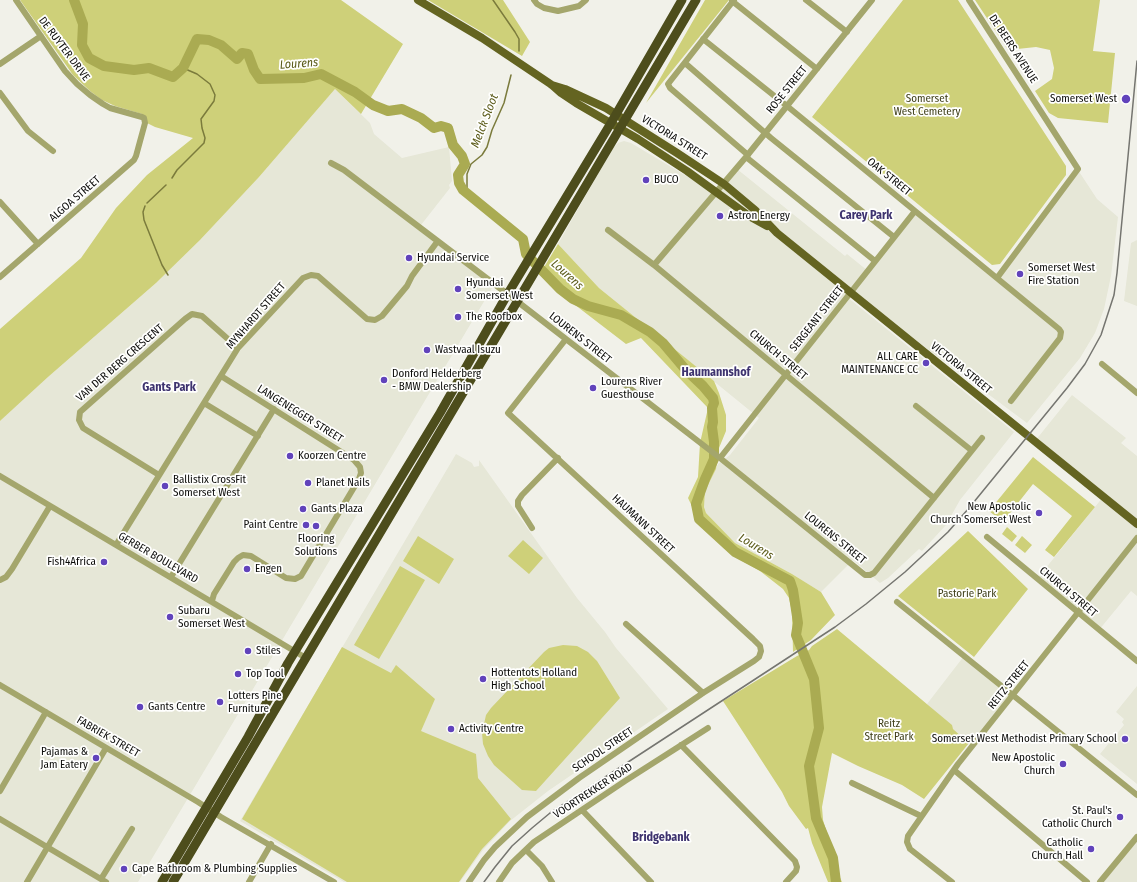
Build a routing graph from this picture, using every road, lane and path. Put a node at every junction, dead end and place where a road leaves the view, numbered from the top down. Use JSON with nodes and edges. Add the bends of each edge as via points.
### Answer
{"nodes":[{"id":1,"x":16,"y":0,"type":"edge"},
{"id":2,"x":418,"y":0,"type":"edge"},
{"id":3,"x":534,"y":0,"type":"edge"},
{"id":4,"x":586,"y":0,"type":"edge"},
{"id":5,"x":682,"y":0,"type":"edge"},
{"id":6,"x":696,"y":0,"type":"edge"},
{"id":7,"x":806,"y":0,"type":"edge"},
{"id":8,"x":872,"y":0,"type":"edge"},
{"id":9,"x":969,"y":0,"type":"edge"},
{"id":10,"x":733,"y":1,"type":"edge"},
{"id":11,"x":847,"y":32,"type":"junction"},
{"id":12,"x":41,"y":36,"type":"junction"},
{"id":13,"x":703,"y":39,"type":"junction"},
{"id":14,"x":685,"y":63,"type":"junction"},
{"id":15,"x":0,"y":64,"type":"edge"},
{"id":16,"x":817,"y":69,"type":"junction"},
{"id":17,"x":552,"y":85,"type":"junction"},
{"id":18,"x":0,"y":93,"type":"edge"},
{"id":19,"x":786,"y":106,"type":"junction"},
{"id":20,"x":616,"y":114,"type":"junction"},
{"id":21,"x":145,"y":123,"type":"joint"},
{"id":22,"x":611,"y":123,"type":"junction"},
{"id":23,"x":622,"y":124,"type":"junction"},
{"id":24,"x":765,"y":132,"type":"junction"},
{"id":25,"x":53,"y":151,"type":"dead end"},
{"id":26,"x":747,"y":156,"type":"junction"},
{"id":27,"x":331,"y":163,"type":"dead end"},
{"id":28,"x":724,"y":184,"type":"junction"},
{"id":29,"x":717,"y":192,"type":"junction"},
{"id":30,"x":0,"y":202,"type":"edge"},
{"id":31,"x":915,"y":211,"type":"junction"},
{"id":32,"x":771,"y":228,"type":"junction"},
{"id":33,"x":608,"y":230,"type":"dead end"},
{"id":34,"x":894,"y":237,"type":"junction"},
{"id":35,"x":437,"y":242,"type":"junction"},
{"id":36,"x":38,"y":244,"type":"junction"},
{"id":37,"x":874,"y":261,"type":"junction"},
{"id":38,"x":654,"y":266,"type":"junction"},
{"id":39,"x":0,"y":277,"type":"edge"},
{"id":40,"x":997,"y":278,"type":"junction"},
{"id":41,"x":850,"y":292,"type":"junction"},
{"id":42,"x":507,"y":294,"type":"junction"},
{"id":43,"x":518,"y":302,"type":"junction"},
{"id":44,"x":566,"y":339,"type":"junction"},
{"id":45,"x":238,"y":348,"type":"junction"},
{"id":46,"x":1102,"y":364,"type":"dead end"},
{"id":47,"x":786,"y":375,"type":"junction"},
{"id":48,"x":221,"y":376,"type":"junction"},
{"id":49,"x":1137,"y":393,"type":"edge"},
{"id":50,"x":1011,"y":401,"type":"dead end"},
{"id":51,"x":204,"y":403,"type":"junction"},
{"id":52,"x":916,"y":406,"type":"dead end"},
{"id":53,"x":274,"y":410,"type":"junction"},
{"id":54,"x":258,"y":436,"type":"junction"},
{"id":55,"x":982,"y":438,"type":"dead end"},
{"id":56,"x":972,"y":450,"type":"junction"},
{"id":57,"x":718,"y":456,"type":"junction"},
{"id":58,"x":558,"y":458,"type":"junction"},
{"id":59,"x":160,"y":475,"type":"junction"},
{"id":60,"x":0,"y":476,"type":"edge"},
{"id":61,"x":934,"y":498,"type":"junction"},
{"id":62,"x":50,"y":506,"type":"junction"},
{"id":63,"x":1137,"y":524,"type":"edge"},
{"id":64,"x":532,"y":528,"type":"dead end"},
{"id":65,"x":987,"y":537,"type":"dead end"},
{"id":66,"x":1137,"y":538,"type":"edge"},
{"id":67,"x":116,"y":545,"type":"junction"},
{"id":68,"x":171,"y":577,"type":"junction"},
{"id":69,"x":0,"y":580,"type":"edge"},
{"id":70,"x":212,"y":601,"type":"junction"},
{"id":71,"x":898,"y":602,"type":"dead end"},
{"id":72,"x":1078,"y":614,"type":"junction"},
{"id":73,"x":626,"y":624,"type":"dead end"},
{"id":74,"x":761,"y":651,"type":"joint"},
{"id":75,"x":296,"y":652,"type":"junction"},
{"id":76,"x":306,"y":658,"type":"junction"},
{"id":77,"x":1137,"y":661,"type":"edge"},
{"id":78,"x":0,"y":685,"type":"edge"},
{"id":79,"x":703,"y":693,"type":"junction"},
{"id":80,"x":1013,"y":695,"type":"junction"},
{"id":81,"x":46,"y":712,"type":"junction"},
{"id":82,"x":708,"y":728,"type":"dead end"},
{"id":83,"x":681,"y":745,"type":"junction"},
{"id":84,"x":106,"y":748,"type":"junction"},
{"id":85,"x":954,"y":770,"type":"junction"},
{"id":86,"x":852,"y":783,"type":"dead end"},
{"id":87,"x":0,"y":791,"type":"edge"},
{"id":88,"x":1137,"y":795,"type":"edge"},
{"id":89,"x":206,"y":807,"type":"junction"},
{"id":90,"x":582,"y":810,"type":"junction"},
{"id":91,"x":214,"y":812,"type":"junction"},
{"id":92,"x":921,"y":816,"type":"junction"},
{"id":93,"x":0,"y":819,"type":"edge"},
{"id":94,"x":132,"y":829,"type":"dead end"},
{"id":95,"x":1137,"y":837,"type":"edge"},
{"id":96,"x":271,"y":844,"type":"junction"},
{"id":97,"x":47,"y":847,"type":"junction"},
{"id":98,"x":526,"y":850,"type":"junction"},
{"id":99,"x":323,"y":879,"type":"edge"},
{"id":100,"x":104,"y":880,"type":"edge"},
{"id":101,"x":27,"y":882,"type":"edge"},
{"id":102,"x":162,"y":882,"type":"edge"},
{"id":103,"x":173,"y":882,"type":"edge"},
{"id":104,"x":249,"y":882,"type":"edge"},
{"id":105,"x":334,"y":882,"type":"edge"},
{"id":106,"x":469,"y":882,"type":"edge"},
{"id":107,"x":499,"y":882,"type":"edge"},
{"id":108,"x":552,"y":882,"type":"edge"},
{"id":109,"x":651,"y":882,"type":"edge"},
{"id":110,"x":786,"y":882,"type":"edge"},
{"id":111,"x":952,"y":882,"type":"edge"},
{"id":112,"x":1087,"y":882,"type":"edge"},
{"id":113,"x":1100,"y":882,"type":"edge"}],
"edges":[{"from":1,"to":12,"type":"street","name":"DE RUYTER DRIVE"},
{"from":2,"to":17,"type":"main road","name":"VICTORIA STREET","via":[[482,38]]},
{"from":3,"to":4,"type":"street","via":[[544,8],[558,11],[579,6]]},
{"from":5,"to":20,"type":"highway"},
{"from":6,"to":23,"type":"highway"},
{"from":7,"to":11,"type":"street"},
{"from":8,"to":11,"type":"street","name":"ROSE STREET"},
{"from":9,"to":40,"type":"street","name":"DE BEERS AVENUE","via":[[1078,169]]},
{"from":10,"to":13,"type":"street"},
{"from":10,"to":16,"type":"street"},
{"from":11,"to":16,"type":"street","name":"ROSE STREET"},
{"from":12,"to":15,"type":"street"},
{"from":12,"to":21,"type":"street","name":"DE RUYTER DRIVE","via":[[65,71],[86,93],[110,108],[142,117]]},
{"from":13,"to":14,"type":"street"},
{"from":13,"to":19,"type":"street","name":"OAK STREET"},
{"from":14,"to":24,"type":"street"},
{"from":14,"to":26,"type":"street","via":[[668,84],[670,88]]},
{"from":16,"to":19,"type":"street","name":"ROSE STREET"},
{"from":17,"to":20,"type":"main road","name":"VICTORIA STREET"},
{"from":17,"to":22,"type":"main road","name":"VICTORIA STREET","via":[[576,103]]},
{"from":18,"to":25,"type":"street","via":[[28,131]]},
{"from":19,"to":24,"type":"street","name":"ROSE STREET"},
{"from":19,"to":31,"type":"street","name":"OAK STREET"},
{"from":20,"to":22,"type":"highway"},
{"from":20,"to":23,"type":"main road","name":"VICTORIA STREET"},
{"from":21,"to":36,"type":"street","name":"ALGOA STREET","via":[[134,160]]},
{"from":22,"to":23,"type":"main road","name":"VICTORIA STREET"},
{"from":22,"to":42,"type":"highway"},
{"from":23,"to":28,"type":"main road","name":"VICTORIA STREET","via":[[677,153]]},
{"from":23,"to":29,"type":"main road","name":"VICTORIA STREET"},
{"from":23,"to":43,"type":"highway"},
{"from":24,"to":26,"type":"street","name":"ROSE STREET"},
{"from":24,"to":34,"type":"street"},
{"from":26,"to":28,"type":"street","name":"ROSE STREET"},
{"from":26,"to":37,"type":"street"},
{"from":27,"to":35,"type":"street","name":"LOURENS STREET","via":[[344,170]]},
{"from":28,"to":29,"type":"street","name":"ROSE STREET"},
{"from":28,"to":32,"type":"main road","name":"VICTORIA STREET","via":[[755,210]]},
{"from":29,"to":32,"type":"main road","name":"VICTORIA STREET","via":[[749,216]]},
{"from":29,"to":38,"type":"street","name":"ROSE STREET"},
{"from":30,"to":36,"type":"street"},
{"from":31,"to":34,"type":"street","name":"SERGEANT STREET"},
{"from":31,"to":40,"type":"street","name":"OAK STREET"},
{"from":32,"to":41,"type":"main road","name":"VICTORIA STREET"},
{"from":33,"to":38,"type":"street","name":"CHURCH STREET"},
{"from":34,"to":37,"type":"street","name":"SERGEANT STREET"},
{"from":35,"to":42,"type":"street","name":"LOURENS STREET"},
{"from":35,"to":45,"type":"street","name":"MYNHARDT STREET","via":[[407,286],[380,317],[367,319],[318,276],[305,276]]},
{"from":36,"to":39,"type":"street","name":"ALGOA STREET"},
{"from":37,"to":41,"type":"street","name":"SERGEANT STREET"},
{"from":38,"to":47,"type":"street","name":"CHURCH STREET"},
{"from":40,"to":50,"type":"street","name":"OAK STREET","via":[[1061,332],[1060,338]]},
{"from":41,"to":47,"type":"street","name":"SERGEANT STREET"},
{"from":41,"to":63,"type":"main road","name":"VICTORIA STREET"},
{"from":42,"to":43,"type":"street","name":"LOURENS STREET"},
{"from":42,"to":75,"type":"highway","via":[[440,413]]},
{"from":43,"to":44,"type":"street","name":"LOURENS STREET"},
{"from":43,"to":76,"type":"highway"},
{"from":44,"to":57,"type":"street","name":"LOURENS STREET"},
{"from":44,"to":58,"type":"street","name":"HAUMANN STREET","via":[[508,413]]},
{"from":45,"to":48,"type":"street","name":"MYNHARDT STREET"},
{"from":45,"to":59,"type":"street","name":"VAN DER BERG CRESCENT","via":[[202,316],[194,314],[80,412],[79,420],[83,428]]},
{"from":46,"to":49,"type":"street"},
{"from":47,"to":57,"type":"street","name":"SERGEANT STREET"},
{"from":47,"to":61,"type":"street","name":"CHURCH STREET"},
{"from":48,"to":51,"type":"street","name":"MYNHARDT STREET"},
{"from":48,"to":53,"type":"street","name":"LANGENEGGER STREET"},
{"from":51,"to":54,"type":"street"},
{"from":51,"to":59,"type":"street","name":"MYNHARDT STREET"},
{"from":52,"to":56,"type":"street"},
{"from":53,"to":54,"type":"street"},
{"from":53,"to":70,"type":"street","name":"LANGENEGGER STREET","via":[[354,460],[360,467],[360,476],[301,576],[289,579],[251,556],[243,555],[234,562]]},
{"from":54,"to":68,"type":"street"},
{"from":55,"to":56,"type":"street"},
{"from":56,"to":61,"type":"street"},
{"from":57,"to":61,"type":"street","name":"LOURENS STREET","via":[[865,575],[874,573]]},
{"from":58,"to":64,"type":"street","via":[[518,501],[518,506]]},
{"from":58,"to":74,"type":"street","name":"HAUMANN STREET","via":[[758,644]]},
{"from":59,"to":67,"type":"street","name":"MYNHARDT STREET"},
{"from":60,"to":62,"type":"street","name":"GERBER BOULEVARD"},
{"from":62,"to":67,"type":"street","name":"GERBER BOULEVARD"},
{"from":62,"to":69,"type":"street","via":[[12,569]]},
{"from":65,"to":72,"type":"street","name":"CHURCH STREET"},
{"from":66,"to":72,"type":"street","name":"REITZ STREET"},
{"from":67,"to":68,"type":"street","name":"GERBER BOULEVARD"},
{"from":68,"to":70,"type":"street","name":"GERBER BOULEVARD"},
{"from":70,"to":75,"type":"street","name":"GERBER BOULEVARD"},
{"from":71,"to":80,"type":"street"},
{"from":72,"to":77,"type":"street","name":"CHURCH STREET"},
{"from":72,"to":80,"type":"street","name":"REITZ STREET"},
{"from":73,"to":79,"type":"street"},
{"from":74,"to":79,"type":"street","name":"SCHOOL STREET","via":[[759,657]]},
{"from":75,"to":76,"type":"street","name":"GERBER BOULEVARD"},
{"from":75,"to":89,"type":"highway"},
{"from":76,"to":91,"type":"highway"},
{"from":78,"to":81,"type":"street","name":"FABRIEK STREET"},
{"from":79,"to":106,"type":"street","name":"SCHOOL STREET","via":[[527,817],[495,847]]},
{"from":80,"to":85,"type":"street","name":"REITZ STREET"},
{"from":80,"to":88,"type":"street"},
{"from":81,"to":84,"type":"street","name":"FABRIEK STREET"},
{"from":81,"to":87,"type":"street"},
{"from":82,"to":83,"type":"street","name":"VOORTREKKER ROAD"},
{"from":83,"to":90,"type":"street","name":"VOORTREKKER ROAD"},
{"from":83,"to":110,"type":"street","via":[[792,857],[796,871]]},
{"from":84,"to":89,"type":"street","name":"FABRIEK STREET"},
{"from":84,"to":97,"type":"street"},
{"from":85,"to":92,"type":"street","name":"REITZ STREET"},
{"from":85,"to":112,"type":"street"},
{"from":86,"to":92,"type":"street"},
{"from":89,"to":91,"type":"street","name":"FABRIEK STREET"},
{"from":89,"to":102,"type":"highway"},
{"from":90,"to":98,"type":"street","name":"VOORTREKKER ROAD"},
{"from":90,"to":109,"type":"street"},
{"from":91,"to":96,"type":"street","name":"FABRIEK STREET"},
{"from":91,"to":103,"type":"highway"},
{"from":92,"to":111,"type":"street","name":"REITZ STREET","via":[[908,836],[910,849]]},
{"from":93,"to":97,"type":"street"},
{"from":94,"to":100,"type":"street"},
{"from":95,"to":113,"type":"street"},
{"from":96,"to":99,"type":"street","name":"FABRIEK STREET"},
{"from":96,"to":104,"type":"street"},
{"from":97,"to":100,"type":"street"},
{"from":97,"to":101,"type":"street"},
{"from":98,"to":107,"type":"street","name":"VOORTREKKER ROAD","via":[[512,863]]},
{"from":98,"to":108,"type":"street","via":[[542,866]]},
{"from":99,"to":105,"type":"street","name":"FABRIEK STREET"}]}
